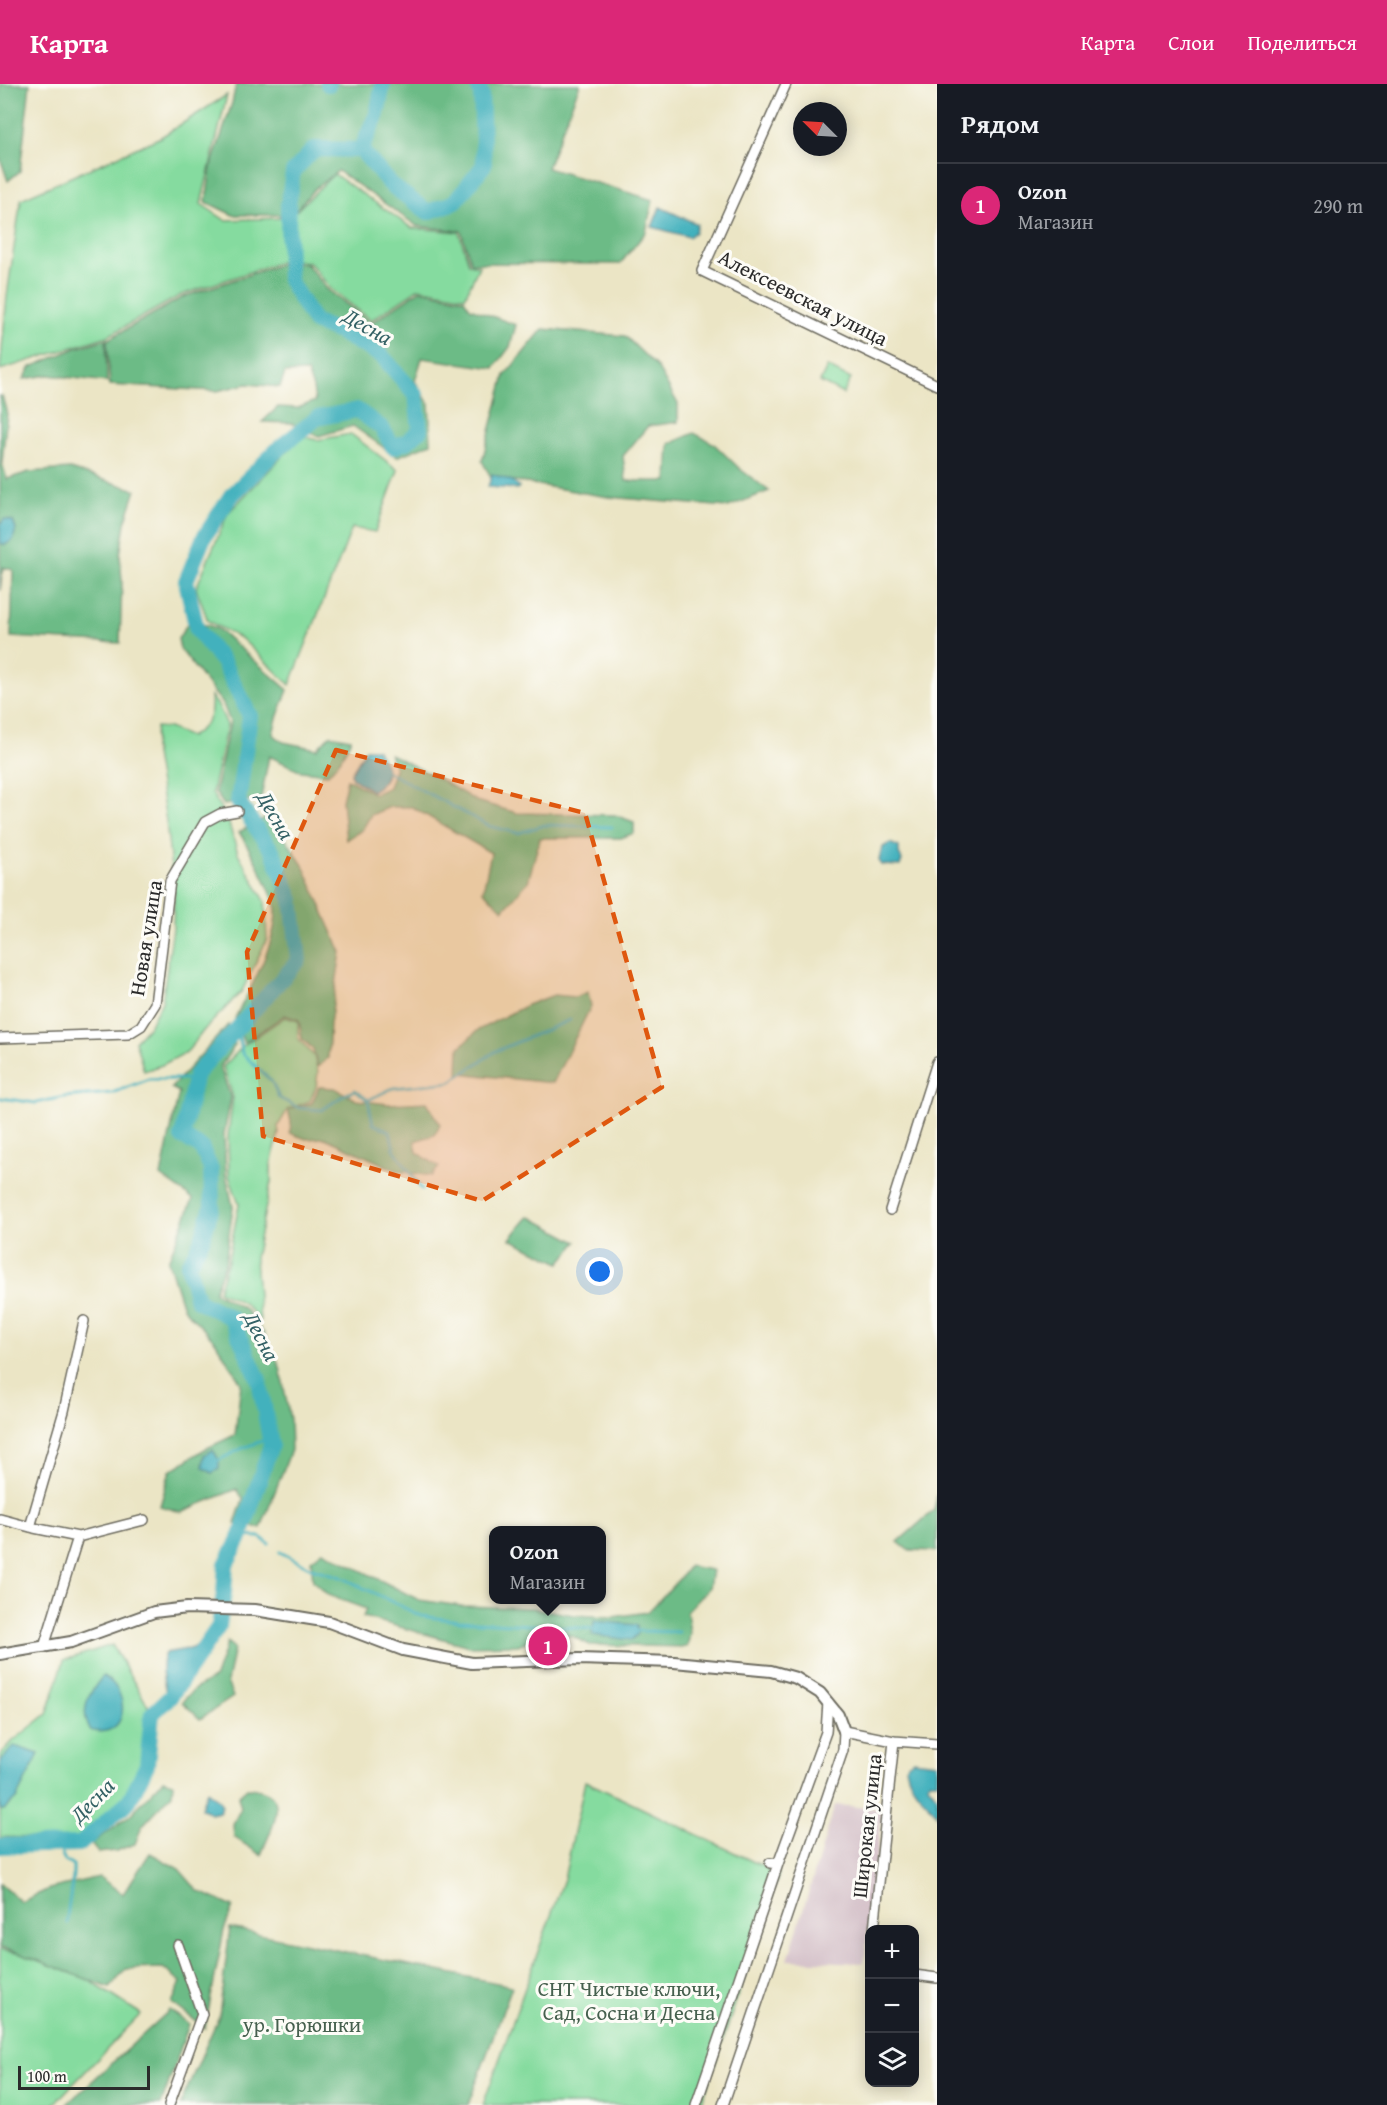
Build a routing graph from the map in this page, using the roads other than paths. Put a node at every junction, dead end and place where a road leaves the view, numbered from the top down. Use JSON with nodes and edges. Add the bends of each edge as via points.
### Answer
{"nodes":[{"id":1,"x":786,"y":84,"type":"edge"},
{"id":2,"x":937,"y":385,"type":"edge"},
{"id":3,"x":237,"y":811,"type":"dead end"},
{"id":4,"x":0,"y":1038,"type":"edge"},
{"id":5,"x":937,"y":1062,"type":"edge"},
{"id":6,"x":890,"y":1210,"type":"dead end"},
{"id":7,"x":84,"y":1321,"type":"dead end"},
{"id":8,"x":0,"y":1519,"type":"edge"},
{"id":9,"x":144,"y":1520,"type":"dead end"},
{"id":10,"x":30,"y":1527,"type":"junction"},
{"id":11,"x":78,"y":1537,"type":"junction"},
{"id":12,"x":44,"y":1647,"type":"junction"},
{"id":13,"x":0,"y":1654,"type":"edge"},
{"id":14,"x":828,"y":1702,"type":"junction"},
{"id":15,"x":844,"y":1731,"type":"junction"},
{"id":16,"x":894,"y":1742,"type":"junction"},
{"id":17,"x":937,"y":1743,"type":"edge"},
{"id":18,"x":874,"y":1925,"type":"edge"},
{"id":19,"x":178,"y":1945,"type":"dead end"},
{"id":20,"x":919,"y":1976,"type":"edge"},
{"id":21,"x":937,"y":1978,"type":"edge"},
{"id":22,"x":169,"y":2105,"type":"edge"},
{"id":23,"x":696,"y":2105,"type":"edge"},
{"id":24,"x":723,"y":2105,"type":"edge"}],
"edges":[{"from":1,"to":2,"type":"street","name":"Алексеевская улица","via":[[702,271]]},
{"from":3,"to":4,"type":"street","name":"Новая улица","via":[[205,822],[170,881],[155,1004],[141,1026],[128,1034]]},
{"from":5,"to":6,"type":"street"},
{"from":7,"to":10,"type":"street","via":[[64,1411]]},
{"from":8,"to":10,"type":"street"},
{"from":9,"to":11,"type":"street"},
{"from":10,"to":11,"type":"street"},
{"from":11,"to":12,"type":"street"},
{"from":12,"to":13,"type":"street"},
{"from":12,"to":14,"type":"street","via":[[71,1642],[154,1612],[187,1608],[255,1610],[329,1622],[402,1650],[472,1663],[579,1659],[771,1671],[796,1678]]},
{"from":14,"to":15,"type":"street"},
{"from":14,"to":23,"type":"street","via":[[826,1732],[774,1864]]},
{"from":15,"to":16,"type":"street","name":"Широкая улица"},
{"from":15,"to":24,"type":"street","via":[[843,1750]]},
{"from":16,"to":17,"type":"street"},
{"from":16,"to":18,"type":"street","name":"Широкая улица"},
{"from":19,"to":22,"type":"street","via":[[202,2014]]},
{"from":20,"to":21,"type":"street"}]}
